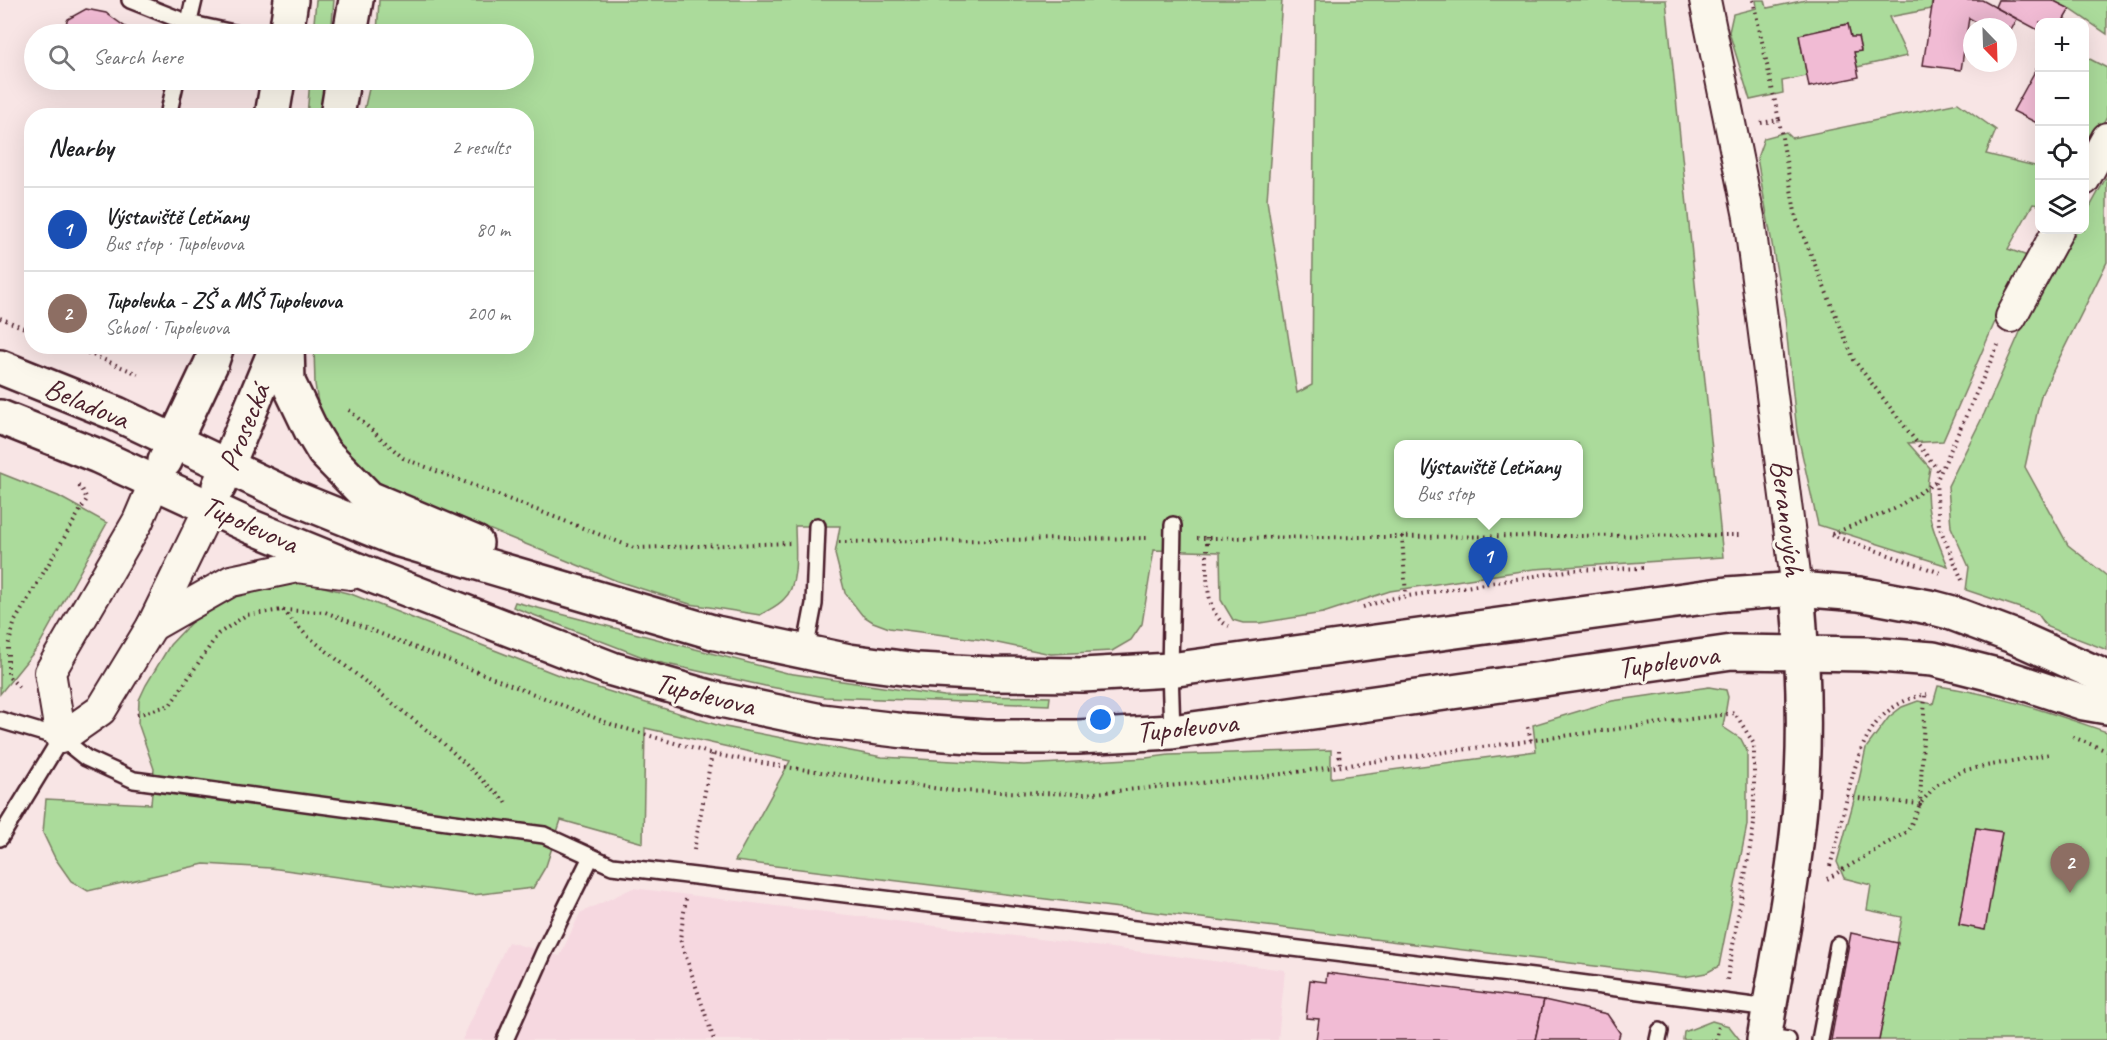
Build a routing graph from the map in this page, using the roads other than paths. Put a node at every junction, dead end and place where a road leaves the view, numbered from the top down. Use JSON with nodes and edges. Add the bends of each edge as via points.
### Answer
{"nodes":[{"id":1,"x":130,"y":0,"type":"edge"},
{"id":2,"x":194,"y":0,"type":"edge"},
{"id":3,"x":291,"y":0,"type":"edge"},
{"id":4,"x":356,"y":0,"type":"edge"},
{"id":5,"x":1705,"y":0,"type":"edge"},
{"id":6,"x":177,"y":24,"type":"edge"},
{"id":7,"x":188,"y":24,"type":"edge"},
{"id":8,"x":287,"y":24,"type":"edge"},
{"id":9,"x":352,"y":24,"type":"edge"},
{"id":10,"x":174,"y":90,"type":"edge"},
{"id":11,"x":276,"y":90,"type":"edge"},
{"id":12,"x":341,"y":90,"type":"edge"},
{"id":13,"x":170,"y":108,"type":"edge"},
{"id":14,"x":273,"y":108,"type":"edge"},
{"id":15,"x":338,"y":108,"type":"edge"},
{"id":16,"x":2107,"y":138,"type":"edge"},
{"id":17,"x":2089,"y":172,"type":"edge"},
{"id":18,"x":2056,"y":234,"type":"edge"},
{"id":19,"x":2010,"y":316,"type":"road end"},
{"id":20,"x":214,"y":354,"type":"edge"},
{"id":21,"x":274,"y":354,"type":"edge"},
{"id":22,"x":287,"y":354,"type":"edge"},
{"id":23,"x":0,"y":367,"type":"edge"},
{"id":24,"x":0,"y":417,"type":"edge"},
{"id":25,"x":174,"y":441,"type":"junction"},
{"id":26,"x":228,"y":467,"type":"junction"},
{"id":27,"x":155,"y":481,"type":"junction"},
{"id":28,"x":210,"y":507,"type":"junction"},
{"id":29,"x":1173,"y":525,"type":"dead end"},
{"id":30,"x":817,"y":526,"type":"dead end"},
{"id":31,"x":375,"y":577,"type":"junction"},
{"id":32,"x":1797,"y":590,"type":"junction"},
{"id":33,"x":616,"y":602,"type":"junction"},
{"id":34,"x":152,"y":626,"type":"junction"},
{"id":35,"x":805,"y":651,"type":"junction"},
{"id":36,"x":1803,"y":652,"type":"junction"},
{"id":37,"x":1170,"y":670,"type":"junction"},
{"id":38,"x":2107,"y":678,"type":"edge"},
{"id":39,"x":2107,"y":707,"type":"edge"},
{"id":40,"x":0,"y":720,"type":"edge"},
{"id":41,"x":1172,"y":732,"type":"junction"},
{"id":42,"x":61,"y":738,"type":"junction"},
{"id":43,"x":0,"y":838,"type":"edge"},
{"id":44,"x":591,"y":857,"type":"junction"},
{"id":45,"x":1838,"y":945,"type":"dead end"},
{"id":46,"x":1771,"y":1031,"type":"edge"},
{"id":47,"x":505,"y":1040,"type":"edge"},
{"id":48,"x":1820,"y":1040,"type":"edge"}],
"edges":[{"from":1,"to":6,"type":"lane"},
{"from":2,"to":7,"type":"lane"},
{"from":3,"to":8,"type":"main road"},
{"from":4,"to":9,"type":"main road"},
{"from":5,"to":32,"type":"street","name":"Beranových","via":[[1749,217]]},
{"from":10,"to":13,"type":"lane"},
{"from":11,"to":14,"type":"main road"},
{"from":12,"to":15,"type":"main road"},
{"from":16,"to":17,"type":"street"},
{"from":18,"to":19,"type":"street"},
{"from":20,"to":25,"type":"main road","name":"Prosecká"},
{"from":21,"to":26,"type":"main road","name":"Prosecká"},
{"from":22,"to":33,"type":"main road","name":"Tupolevova","via":[[288,382],[312,432],[324,452],[369,498]]},
{"from":23,"to":25,"type":"main road","name":"Beladova"},
{"from":24,"to":27,"type":"main road","name":"Beladova"},
{"from":25,"to":26,"type":"main road","name":"Tupolevova"},
{"from":25,"to":27,"type":"main road","name":"Prosecká"},
{"from":26,"to":28,"type":"main road","name":"Prosecká"},
{"from":26,"to":33,"type":"main road","name":"Tupolevova","via":[[396,539]]},
{"from":27,"to":28,"type":"main road","name":"Tupolevova"},
{"from":27,"to":42,"type":"street","via":[[138,521],[50,672]]},
{"from":28,"to":31,"type":"main road","name":"Tupolevova"},
{"from":28,"to":34,"type":"street"},
{"from":29,"to":37,"type":"lane"},
{"from":30,"to":35,"type":"lane","via":[[814,604]]},
{"from":31,"to":34,"type":"street","via":[[297,567],[231,581]]},
{"from":31,"to":41,"type":"main road","name":"Tupolevova","via":[[612,669],[716,699],[821,721],[985,736]]},
{"from":32,"to":36,"type":"main road","name":"Beranových"},
{"from":32,"to":37,"type":"main road","name":"Tupolevova","via":[[1715,595]]},
{"from":32,"to":38,"type":"main road","name":"Tupolevova","via":[[1859,594],[1949,612]]},
{"from":33,"to":35,"type":"main road","name":"Tupolevova","via":[[716,633]]},
{"from":34,"to":42,"type":"street","via":[[101,710]]},
{"from":35,"to":37,"type":"main road","name":"Tupolevova","via":[[917,670],[993,674],[1083,675]]},
{"from":36,"to":39,"type":"main road","name":"Tupolevova","via":[[1933,659]]},
{"from":36,"to":41,"type":"main road","name":"Tupolevova","via":[[1732,652]]},
{"from":36,"to":46,"type":"main road","name":"Beranových","via":[[1804,739],[1798,827]]},
{"from":37,"to":41,"type":"lane"},
{"from":40,"to":42,"type":"lane"},
{"from":42,"to":43,"type":"lane"},
{"from":42,"to":44,"type":"lane","via":[[86,758],[134,780],[544,835]]},
{"from":44,"to":46,"type":"lane","via":[[612,866],[1723,1001]]},
{"from":44,"to":47,"type":"lane"},
{"from":45,"to":48,"type":"lane"}]}
